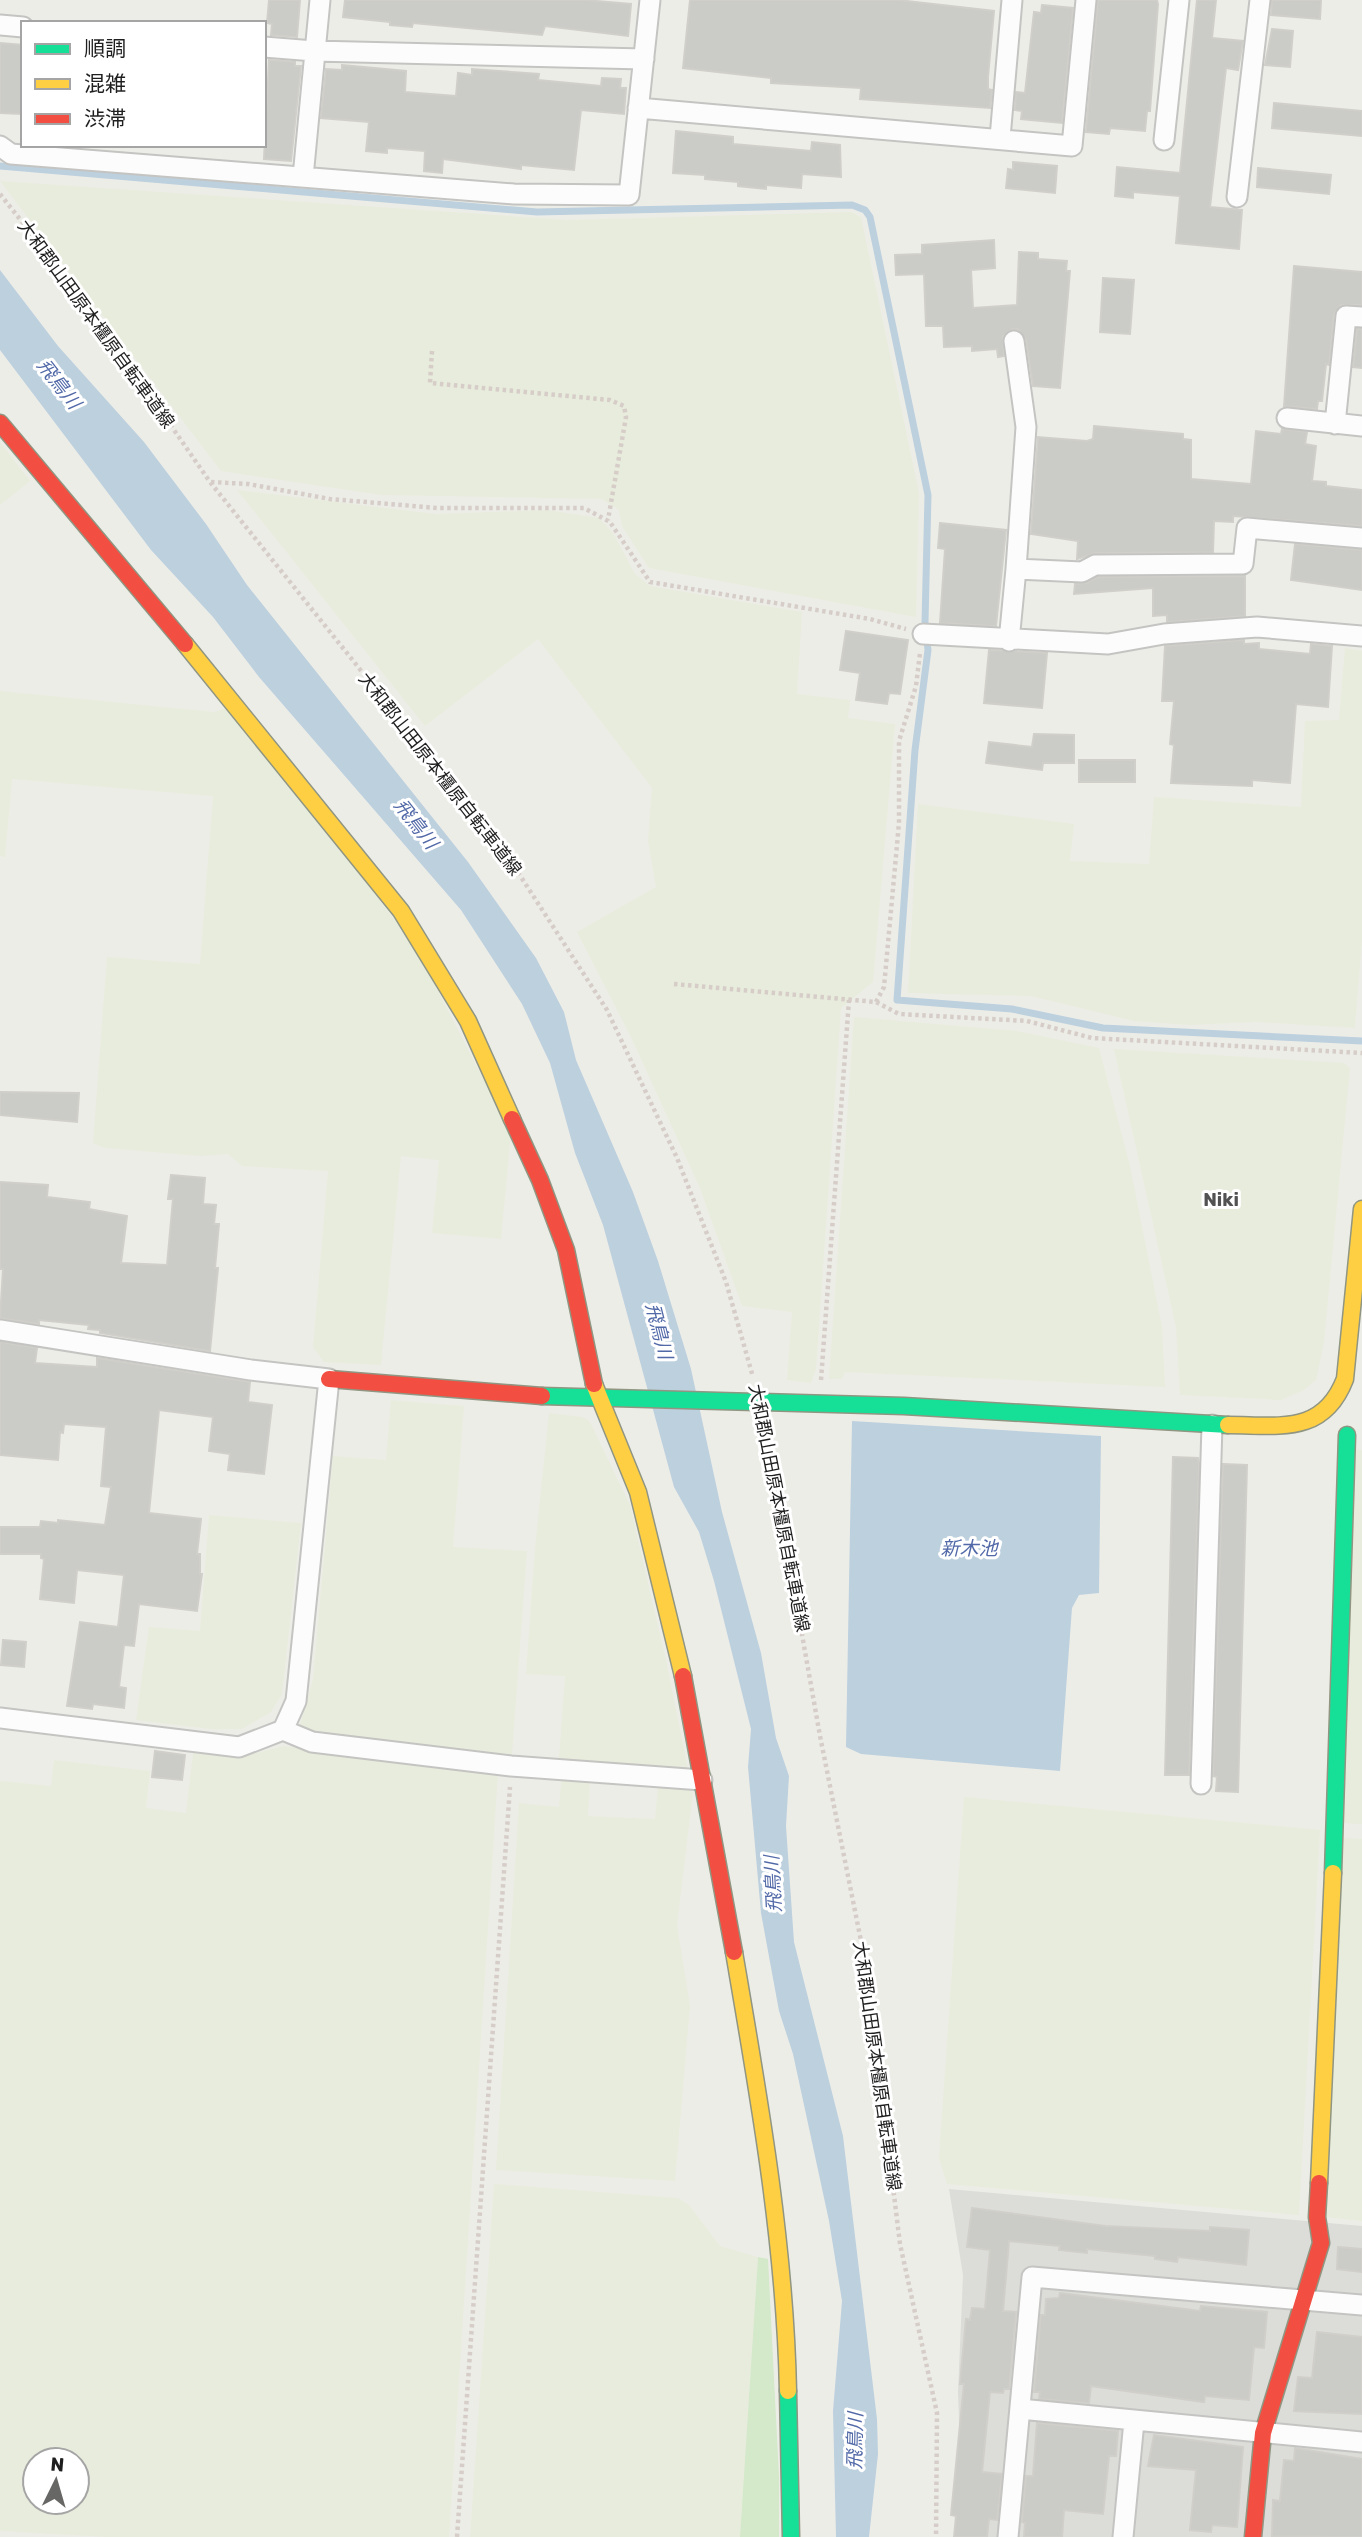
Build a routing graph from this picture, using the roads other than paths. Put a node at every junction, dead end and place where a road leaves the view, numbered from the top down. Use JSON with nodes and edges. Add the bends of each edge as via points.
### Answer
{"nodes":[{"id":1,"x":320,"y":0,"type":"edge"},
{"id":2,"x":650,"y":0,"type":"edge"},
{"id":3,"x":1012,"y":0,"type":"edge"},
{"id":4,"x":1086,"y":0,"type":"edge"},
{"id":5,"x":1179,"y":0,"type":"edge"},
{"id":6,"x":1260,"y":0,"type":"edge"},
{"id":7,"x":0,"y":25,"type":"edge"},
{"id":8,"x":21,"y":27,"type":"edge"},
{"id":9,"x":266,"y":47,"type":"edge"},
{"id":10,"x":314,"y":51,"type":"junction"},
{"id":11,"x":644,"y":60,"type":"junction"},
{"id":12,"x":638,"y":108,"type":"junction"},
{"id":13,"x":1000,"y":138,"type":"junction"},
{"id":14,"x":1164,"y":139,"type":"dead end"},
{"id":15,"x":0,"y":146,"type":"edge"},
{"id":16,"x":303,"y":177,"type":"junction"},
{"id":17,"x":1237,"y":197,"type":"dead end"},
{"id":18,"x":1362,"y":317,"type":"edge"},
{"id":19,"x":1014,"y":341,"type":"dead end"},
{"id":20,"x":1287,"y":418,"type":"dead end"},
{"id":21,"x":0,"y":423,"type":"edge"},
{"id":22,"x":1335,"y":424,"type":"junction"},
{"id":23,"x":1362,"y":426,"type":"edge"},
{"id":24,"x":1362,"y":538,"type":"edge"},
{"id":25,"x":1016,"y":569,"type":"junction"},
{"id":26,"x":923,"y":634,"type":"road end"},
{"id":27,"x":1362,"y":636,"type":"edge"},
{"id":28,"x":1009,"y":641,"type":"junction"},
{"id":29,"x":1362,"y":1209,"type":"edge"},
{"id":30,"x":0,"y":1330,"type":"edge"},
{"id":31,"x":330,"y":1379,"type":"junction"},
{"id":32,"x":603,"y":1396,"type":"junction"},
{"id":33,"x":1324,"y":1413,"type":"junction"},
{"id":34,"x":1212,"y":1425,"type":"junction"},
{"id":35,"x":1355,"y":1436,"type":"edge"},
{"id":36,"x":0,"y":1718,"type":"edge"},
{"id":37,"x":283,"y":1730,"type":"junction"},
{"id":38,"x":702,"y":1780,"type":"junction"},
{"id":39,"x":1201,"y":1784,"type":"dead end"},
{"id":40,"x":1304,"y":2300,"type":"junction"},
{"id":41,"x":1362,"y":2305,"type":"edge"},
{"id":42,"x":1020,"y":2409,"type":"junction"},
{"id":43,"x":1134,"y":2421,"type":"junction"},
{"id":44,"x":1263,"y":2433,"type":"junction"},
{"id":45,"x":1362,"y":2442,"type":"edge"},
{"id":46,"x":792,"y":2537,"type":"edge"},
{"id":47,"x":1008,"y":2537,"type":"edge"},
{"id":48,"x":1123,"y":2537,"type":"edge"},
{"id":49,"x":1253,"y":2537,"type":"edge"}],
"edges":[{"from":1,"to":10,"type":"street"},
{"from":2,"to":11,"type":"street"},
{"from":3,"to":13,"type":"street"},
{"from":4,"to":13,"type":"street","via":[[1072,146]]},
{"from":5,"to":14,"type":"street"},
{"from":6,"to":17,"type":"street"},
{"from":7,"to":8,"type":"street"},
{"from":9,"to":10,"type":"street"},
{"from":10,"to":11,"type":"street"},
{"from":10,"to":16,"type":"street"},
{"from":11,"to":12,"type":"street"},
{"from":12,"to":13,"type":"street"},
{"from":12,"to":16,"type":"street","via":[[629,195],[514,194]]},
{"from":15,"to":16,"type":"street","via":[[11,154]]},
{"from":18,"to":22,"type":"street","via":[[1346,316]]},
{"from":19,"to":25,"type":"street","via":[[1026,427]]},
{"from":20,"to":22,"type":"street"},
{"from":21,"to":32,"type":"street","via":[[401,911],[468,1021],[540,1180],[566,1250]]},
{"from":22,"to":23,"type":"street"},
{"from":24,"to":25,"type":"street","via":[[1247,528],[1243,564],[1095,565],[1082,572]]},
{"from":25,"to":28,"type":"street"},
{"from":26,"to":28,"type":"street"},
{"from":27,"to":28,"type":"street","via":[[1256,627],[1164,634],[1108,644]]},
{"from":29,"to":33,"type":"street","via":[[1345,1379]]},
{"from":30,"to":31,"type":"street"},
{"from":31,"to":32,"type":"street","via":[[552,1397]]},
{"from":31,"to":37,"type":"street","via":[[296,1700]]},
{"from":32,"to":34,"type":"street"},
{"from":32,"to":38,"type":"street","via":[[638,1492],[690,1705]]},
{"from":33,"to":34,"type":"street","via":[[1299,1426]]},
{"from":33,"to":35,"type":"street"},
{"from":34,"to":39,"type":"street"},
{"from":35,"to":40,"type":"street","via":[[1317,2217],[1321,2243]]},
{"from":36,"to":37,"type":"street","via":[[239,1747]]},
{"from":37,"to":38,"type":"street","via":[[312,1742],[511,1766]]},
{"from":38,"to":46,"type":"street","via":[[747,2020],[780,2248]]},
{"from":40,"to":41,"type":"street"},
{"from":40,"to":42,"type":"street","via":[[1032,2277]]},
{"from":40,"to":44,"type":"street"},
{"from":42,"to":43,"type":"street"},
{"from":42,"to":47,"type":"street"},
{"from":43,"to":44,"type":"street"},
{"from":43,"to":48,"type":"street"},
{"from":44,"to":45,"type":"street"},
{"from":44,"to":49,"type":"street"}]}
